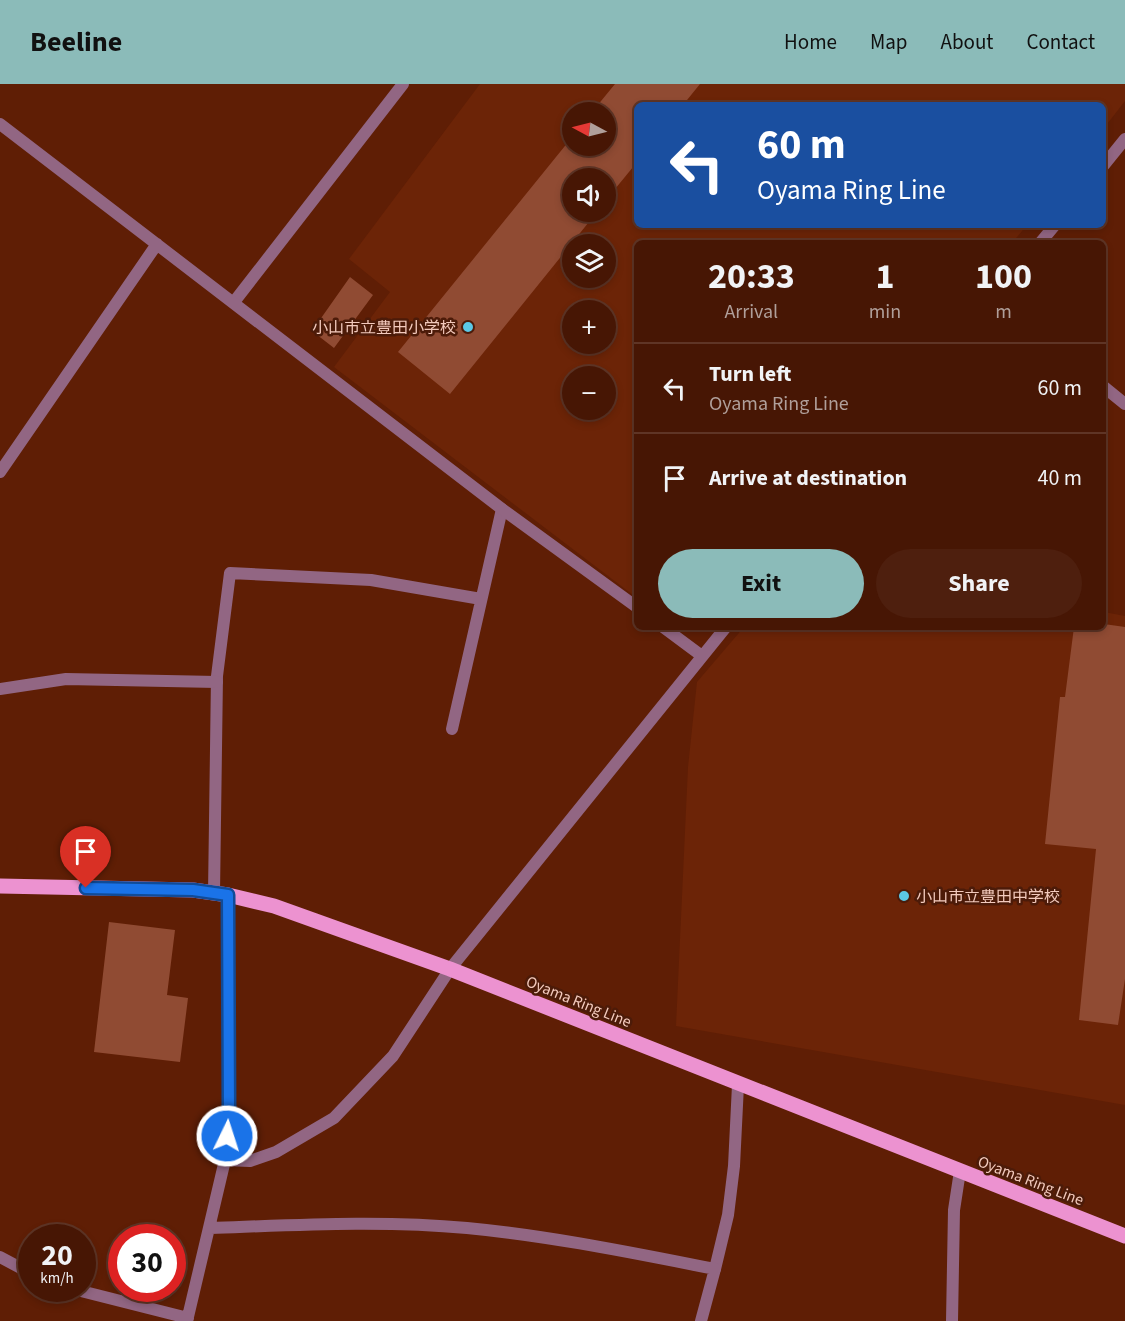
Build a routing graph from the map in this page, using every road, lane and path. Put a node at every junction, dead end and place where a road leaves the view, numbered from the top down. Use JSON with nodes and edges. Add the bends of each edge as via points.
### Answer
{"nodes":[{"id":1,"x":403,"y":84,"type":"edge"},
{"id":2,"x":0,"y":124,"type":"edge"},
{"id":3,"x":1125,"y":139,"type":"edge"},
{"id":4,"x":1106,"y":163,"type":"edge"},
{"id":5,"x":1052,"y":228,"type":"edge"},
{"id":6,"x":1042,"y":240,"type":"edge"},
{"id":7,"x":157,"y":244,"type":"junction"},
{"id":8,"x":234,"y":302,"type":"junction"},
{"id":9,"x":1106,"y":389,"type":"edge"},
{"id":10,"x":1125,"y":404,"type":"edge"},
{"id":11,"x":0,"y":472,"type":"edge"},
{"id":12,"x":502,"y":509,"type":"junction"},
{"id":13,"x":481,"y":599,"type":"junction"},
{"id":14,"x":634,"y":605,"type":"edge"},
{"id":15,"x":667,"y":630,"type":"edge"},
{"id":16,"x":724,"y":630,"type":"edge"},
{"id":17,"x":702,"y":656,"type":"junction"},
{"id":18,"x":217,"y":682,"type":"junction"},
{"id":19,"x":0,"y":689,"type":"edge"},
{"id":20,"x":452,"y":729,"type":"dead end"},
{"id":21,"x":0,"y":886,"type":"edge"},
{"id":22,"x":221,"y":894,"type":"junction"},
{"id":23,"x":450,"y":969,"type":"junction"},
{"id":24,"x":738,"y":1085,"type":"junction"},
{"id":25,"x":225,"y":1160,"type":"junction"},
{"id":26,"x":960,"y":1171,"type":"junction"},
{"id":27,"x":211,"y":1228,"type":"junction"},
{"id":28,"x":1125,"y":1236,"type":"edge"},
{"id":29,"x":0,"y":1257,"type":"edge"},
{"id":30,"x":18,"y":1267,"type":"edge"},
{"id":31,"x":716,"y":1269,"type":"junction"},
{"id":32,"x":96,"y":1295,"type":"edge"},
{"id":33,"x":187,"y":1319,"type":"edge"},
{"id":34,"x":701,"y":1321,"type":"edge"},
{"id":35,"x":952,"y":1321,"type":"edge"}],
"edges":[{"from":1,"to":8,"type":"street"},
{"from":2,"to":7,"type":"street"},
{"from":3,"to":4,"type":"street"},
{"from":5,"to":6,"type":"street"},
{"from":7,"to":8,"type":"street"},
{"from":7,"to":11,"type":"street"},
{"from":8,"to":12,"type":"street"},
{"from":9,"to":10,"type":"street"},
{"from":12,"to":13,"type":"street"},
{"from":12,"to":14,"type":"street"},
{"from":13,"to":18,"type":"street","via":[[371,580],[230,573]]},
{"from":13,"to":20,"type":"street"},
{"from":15,"to":17,"type":"street"},
{"from":16,"to":17,"type":"street"},
{"from":17,"to":23,"type":"street"},
{"from":18,"to":19,"type":"street","via":[[66,679]]},
{"from":18,"to":22,"type":"street"},
{"from":21,"to":22,"type":"main road","name":"Oyama Ring Line"},
{"from":22,"to":23,"type":"main road","name":"Oyama Ring Line","via":[[274,906]]},
{"from":22,"to":25,"type":"street","via":[[229,1112]]},
{"from":23,"to":24,"type":"main road","name":"Oyama Ring Line"},
{"from":23,"to":25,"type":"street","via":[[393,1056],[334,1118],[276,1152],[250,1161]]},
{"from":24,"to":26,"type":"main road","name":"Oyama Ring Line"},
{"from":24,"to":31,"type":"street","via":[[734,1166]]},
{"from":25,"to":27,"type":"street"},
{"from":26,"to":28,"type":"main road","name":"Oyama Ring Line"},
{"from":26,"to":35,"type":"street","via":[[954,1210]]},
{"from":27,"to":31,"type":"street","via":[[348,1223],[465,1228],[556,1239]]},
{"from":27,"to":33,"type":"street"},
{"from":29,"to":30,"type":"street"},
{"from":31,"to":34,"type":"street"},
{"from":32,"to":33,"type":"street"}]}
